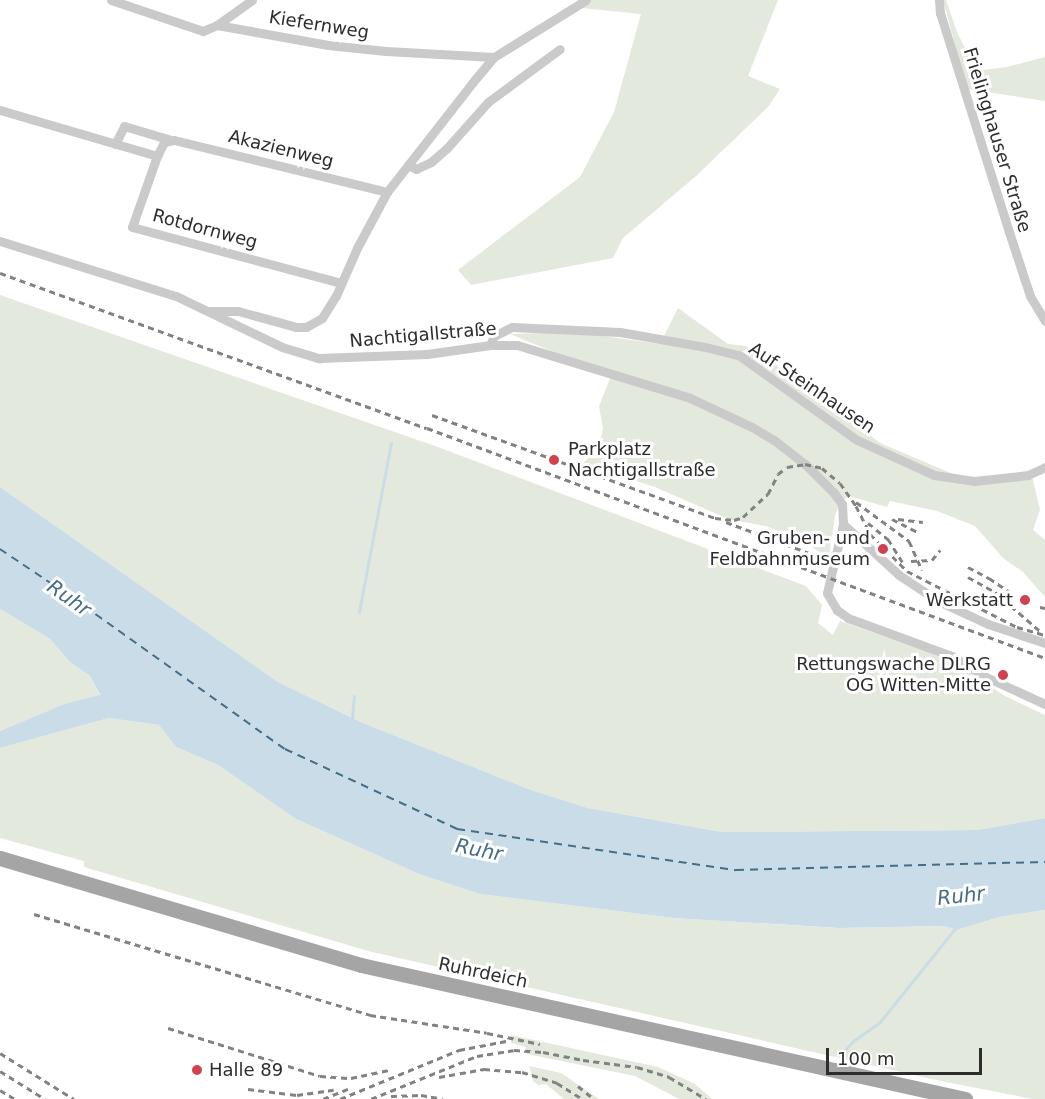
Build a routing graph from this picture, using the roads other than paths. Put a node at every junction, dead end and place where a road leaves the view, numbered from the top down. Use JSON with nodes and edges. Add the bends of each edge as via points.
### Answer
{"nodes":[{"id":1,"x":111,"y":0,"type":"edge"},
{"id":2,"x":252,"y":0,"type":"edge"},
{"id":3,"x":586,"y":0,"type":"edge"},
{"id":4,"x":939,"y":0,"type":"edge"},
{"id":5,"x":217,"y":25,"type":"junction"},
{"id":6,"x":560,"y":49,"type":"dead end"},
{"id":7,"x":494,"y":57,"type":"junction"},
{"id":8,"x":0,"y":110,"type":"edge"},
{"id":9,"x":168,"y":139,"type":"junction"},
{"id":10,"x":114,"y":144,"type":"junction"},
{"id":11,"x":157,"y":156,"type":"junction"},
{"id":12,"x":408,"y":165,"type":"junction"},
{"id":13,"x":387,"y":192,"type":"junction"},
{"id":14,"x":0,"y":241,"type":"edge"},
{"id":15,"x":341,"y":283,"type":"junction"},
{"id":16,"x":209,"y":311,"type":"junction"},
{"id":17,"x":1045,"y":321,"type":"edge"},
{"id":18,"x":490,"y":345,"type":"junction"},
{"id":19,"x":1045,"y":467,"type":"edge"},
{"id":20,"x":843,"y":524,"type":"junction"},
{"id":21,"x":1045,"y":643,"type":"edge"},
{"id":22,"x":1045,"y":704,"type":"edge"},
{"id":23,"x":0,"y":858,"type":"edge"},
{"id":24,"x":965,"y":1099,"type":"edge"}],
"edges":[{"from":1,"to":5,"type":"street","name":"Kiefernweg","via":[[190,29],[203,32]]},
{"from":2,"to":5,"type":"street"},
{"from":3,"to":7,"type":"street"},
{"from":4,"to":17,"type":"street","name":"Frielinghauser Straße","via":[[1030,296]]},
{"from":5,"to":7,"type":"street","name":"Kiefernweg","via":[[328,45]]},
{"from":6,"to":12,"type":"street","via":[[488,102],[431,162],[416,169]]},
{"from":7,"to":12,"type":"street"},
{"from":8,"to":10,"type":"street"},
{"from":9,"to":10,"type":"street","name":"Akazienweg","via":[[124,126]]},
{"from":9,"to":11,"type":"street"},
{"from":9,"to":13,"type":"street","name":"Akazienweg"},
{"from":10,"to":11,"type":"street"},
{"from":11,"to":15,"type":"street","name":"Rotdornweg","via":[[132,226]]},
{"from":12,"to":13,"type":"street"},
{"from":13,"to":15,"type":"street"},
{"from":14,"to":16,"type":"street","name":"Nachtigallstraße","via":[[176,296]]},
{"from":15,"to":16,"type":"street","via":[[330,308],[306,327],[238,311]]},
{"from":16,"to":18,"type":"street","name":"Nachtigallstraße","via":[[282,347],[319,358],[427,354]]},
{"from":18,"to":19,"type":"street","name":"Auf Steinhausen","via":[[494,336],[512,327],[620,333],[705,347],[740,356],[857,440],[934,475],[974,480],[1028,475]]},
{"from":18,"to":20,"type":"street","name":"Nachtigallstraße","via":[[517,345],[629,379],[690,398],[752,426],[824,481],[842,504]]},
{"from":20,"to":21,"type":"street","via":[[899,575],[938,601],[988,624]]},
{"from":20,"to":22,"type":"street","name":"Nachtigallstraße","via":[[827,592],[837,609],[848,618],[952,656],[986,677]]},
{"from":23,"to":24,"type":"main road","name":"Ruhrdeich","via":[[361,965]]}]}
